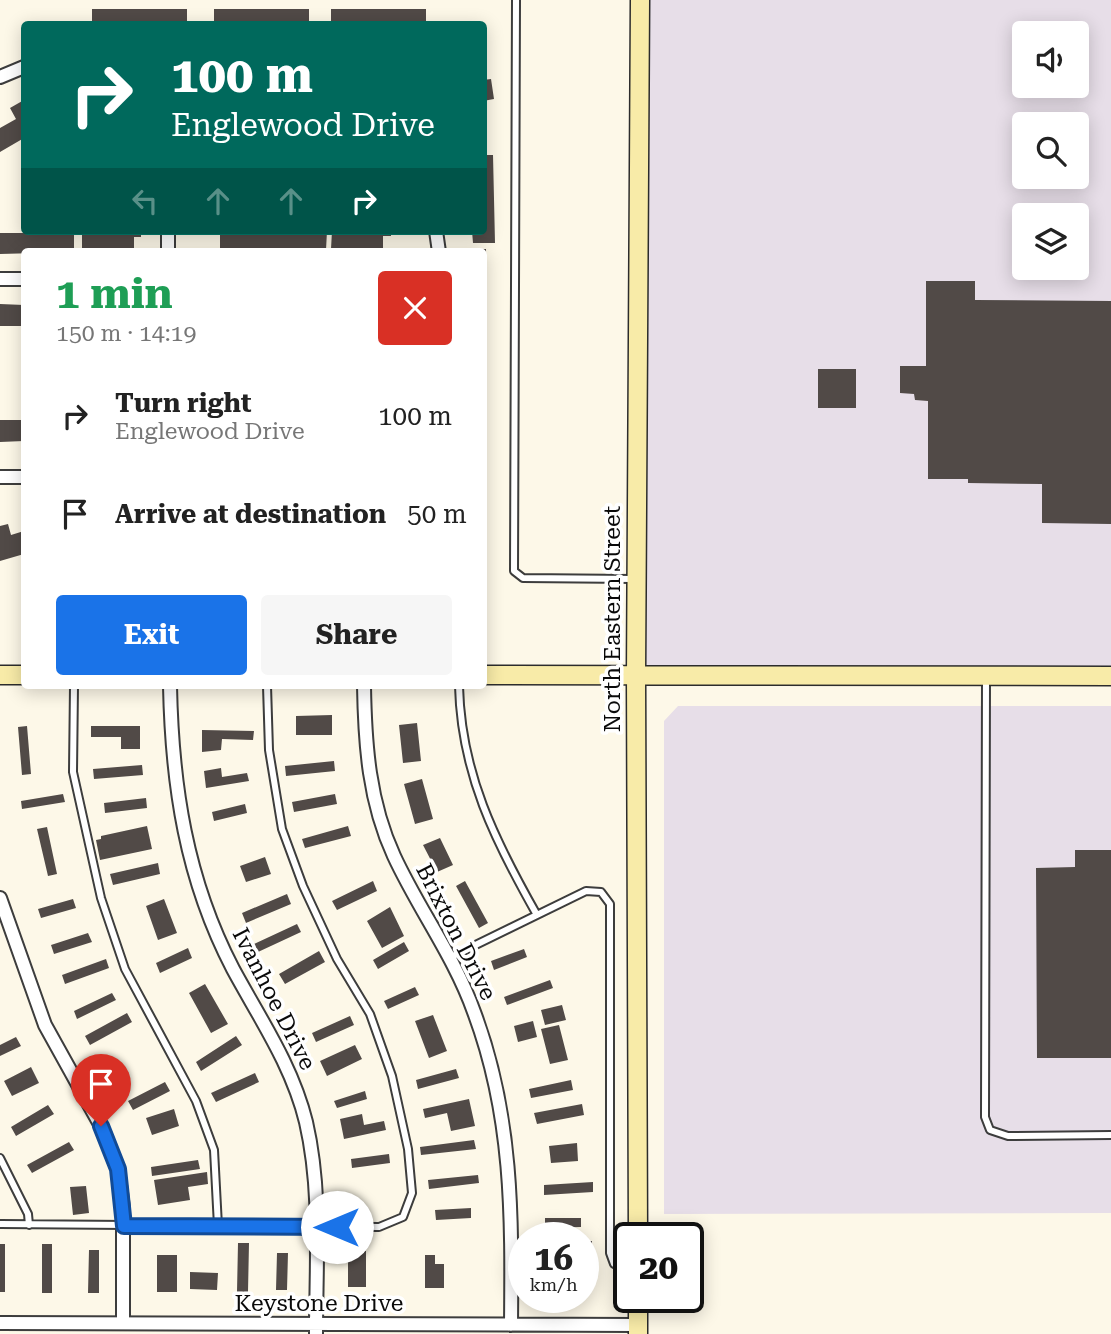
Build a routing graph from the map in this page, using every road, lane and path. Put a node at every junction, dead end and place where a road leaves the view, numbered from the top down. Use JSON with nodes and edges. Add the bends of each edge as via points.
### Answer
{"nodes":[{"id":1,"x":516,"y":0,"type":"edge"},
{"id":2,"x":640,"y":0,"type":"edge"},
{"id":3,"x":21,"y":68,"type":"edge"},
{"id":4,"x":0,"y":77,"type":"edge"},
{"id":5,"x":0,"y":279,"type":"edge"},
{"id":6,"x":21,"y":279,"type":"edge"},
{"id":7,"x":0,"y":477,"type":"edge"},
{"id":8,"x":21,"y":477,"type":"edge"},
{"id":9,"x":636,"y":579,"type":"junction"},
{"id":10,"x":0,"y":675,"type":"edge"},
{"id":11,"x":21,"y":675,"type":"edge"},
{"id":12,"x":487,"y":675,"type":"edge"},
{"id":13,"x":635,"y":676,"type":"junction"},
{"id":14,"x":986,"y":676,"type":"junction"},
{"id":15,"x":1111,"y":676,"type":"edge"},
{"id":16,"x":74,"y":689,"type":"edge"},
{"id":17,"x":170,"y":689,"type":"edge"},
{"id":18,"x":267,"y":689,"type":"edge"},
{"id":19,"x":364,"y":689,"type":"edge"},
{"id":20,"x":459,"y":689,"type":"edge"},
{"id":21,"x":0,"y":898,"type":"edge"},
{"id":22,"x":537,"y":915,"type":"junction"},
{"id":23,"x":451,"y":957,"type":"junction"},
{"id":24,"x":1111,"y":1135,"type":"edge"},
{"id":25,"x":0,"y":1158,"type":"edge"},
{"id":26,"x":638,"y":1222,"type":"edge"},
{"id":27,"x":0,"y":1224,"type":"edge"},
{"id":28,"x":29,"y":1225,"type":"junction"},
{"id":29,"x":124,"y":1226,"type":"junction"},
{"id":30,"x":218,"y":1226,"type":"junction"},
{"id":31,"x":317,"y":1227,"type":"junction"},
{"id":32,"x":613,"y":1261,"type":"edge"},
{"id":33,"x":0,"y":1323,"type":"edge"},
{"id":34,"x":123,"y":1323,"type":"junction"},
{"id":35,"x":511,"y":1325,"type":"junction"},
{"id":36,"x":316,"y":1329,"type":"edge"},
{"id":37,"x":638,"y":1330,"type":"edge"}],
"edges":[{"from":1,"to":9,"type":"lane","via":[[514,571],[523,578]]},
{"from":2,"to":9,"type":"main road","name":"North Eastern Street"},
{"from":3,"to":4,"type":"street"},
{"from":5,"to":6,"type":"street"},
{"from":7,"to":8,"type":"street"},
{"from":9,"to":13,"type":"main road","name":"North Eastern Street"},
{"from":10,"to":11,"type":"main road"},
{"from":12,"to":13,"type":"main road"},
{"from":13,"to":14,"type":"main road"},
{"from":13,"to":26,"type":"main road","name":"North Eastern Street"},
{"from":14,"to":15,"type":"main road"},
{"from":14,"to":24,"type":"lane","via":[[985,1117],[990,1130],[1008,1136]]},
{"from":16,"to":30,"type":"lane","via":[[73,772],[101,898],[125,969],[196,1101],[214,1150]]},
{"from":17,"to":31,"type":"street","name":"Ivanhoe Drive","via":[[173,771],[187,848],[220,940],[295,1087],[314,1162]]},
{"from":18,"to":31,"type":"lane","via":[[269,750],[282,829],[337,959],[370,1014],[392,1076],[412,1193],[403,1217],[379,1227]]},
{"from":19,"to":23,"type":"street","name":"Brixton Drive","via":[[368,765],[384,830]]},
{"from":20,"to":22,"type":"lane","via":[[464,736],[479,795],[495,841]]},
{"from":21,"to":29,"type":"street","via":[[45,1025],[110,1146]]},
{"from":22,"to":23,"type":"lane"},
{"from":22,"to":32,"type":"lane","via":[[586,891],[601,892],[610,904]]},
{"from":23,"to":35,"type":"street","name":"Brixton Drive","via":[[485,1045],[506,1140],[512,1209]]},
{"from":25,"to":28,"type":"lane"},
{"from":27,"to":28,"type":"lane"},
{"from":28,"to":29,"type":"lane"},
{"from":29,"to":30,"type":"lane"},
{"from":29,"to":34,"type":"street"},
{"from":30,"to":31,"type":"lane"},
{"from":31,"to":36,"type":"street","name":"Ivanhoe Drive"},
{"from":33,"to":34,"type":"street","name":"Keystone Drive"},
{"from":34,"to":36,"type":"street","name":"Keystone Drive"},
{"from":35,"to":36,"type":"street","name":"Keystone Drive"},
{"from":35,"to":37,"type":"street","name":"Keystone Drive"}]}
